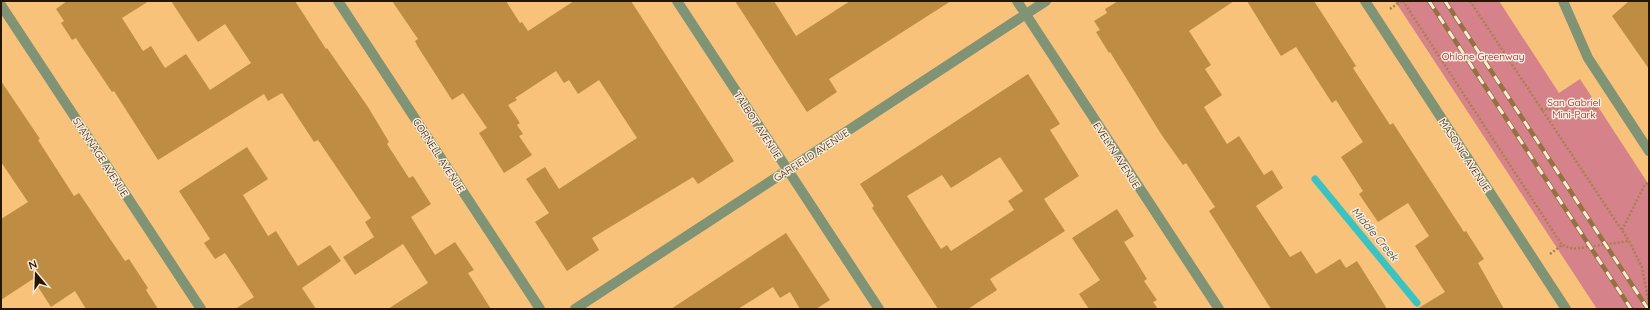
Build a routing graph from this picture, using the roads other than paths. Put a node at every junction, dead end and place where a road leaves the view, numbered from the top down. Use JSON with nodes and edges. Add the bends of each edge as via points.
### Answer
{"nodes":[{"id":1,"x":338,"y":1,"type":"edge"},
{"id":2,"x":677,"y":1,"type":"edge"},
{"id":3,"x":1017,"y":1,"type":"edge"},
{"id":4,"x":1046,"y":1,"type":"edge"},
{"id":5,"x":1364,"y":1,"type":"edge"},
{"id":6,"x":1563,"y":1,"type":"edge"},
{"id":7,"x":1,"y":5,"type":"edge"},
{"id":8,"x":1026,"y":15,"type":"junction"},
{"id":9,"x":1649,"y":152,"type":"edge"},
{"id":10,"x":788,"y":170,"type":"junction"},
{"id":11,"x":201,"y":309,"type":"edge"},
{"id":12,"x":540,"y":309,"type":"edge"},
{"id":13,"x":575,"y":309,"type":"edge"},
{"id":14,"x":879,"y":309,"type":"edge"},
{"id":15,"x":1218,"y":309,"type":"edge"},
{"id":16,"x":1566,"y":309,"type":"edge"}],
"edges":[{"from":1,"to":12,"type":"street","name":"CORNELL AVENUE"},
{"from":2,"to":10,"type":"street","name":"TALBOT AVENUE"},
{"from":3,"to":8,"type":"street","name":"EVELYN AVENUE"},
{"from":4,"to":8,"type":"street","name":"GARFIELD AVENUE"},
{"from":5,"to":16,"type":"street","name":"MASONIC AVENUE"},
{"from":6,"to":9,"type":"street","via":[[1588,58]]},
{"from":7,"to":11,"type":"street","name":"STANNAGE AVENUE"},
{"from":8,"to":10,"type":"street","name":"GARFIELD AVENUE"},
{"from":8,"to":15,"type":"street","name":"EVELYN AVENUE"},
{"from":10,"to":13,"type":"street","name":"GARFIELD AVENUE"},
{"from":10,"to":14,"type":"street","name":"TALBOT AVENUE"}]}
